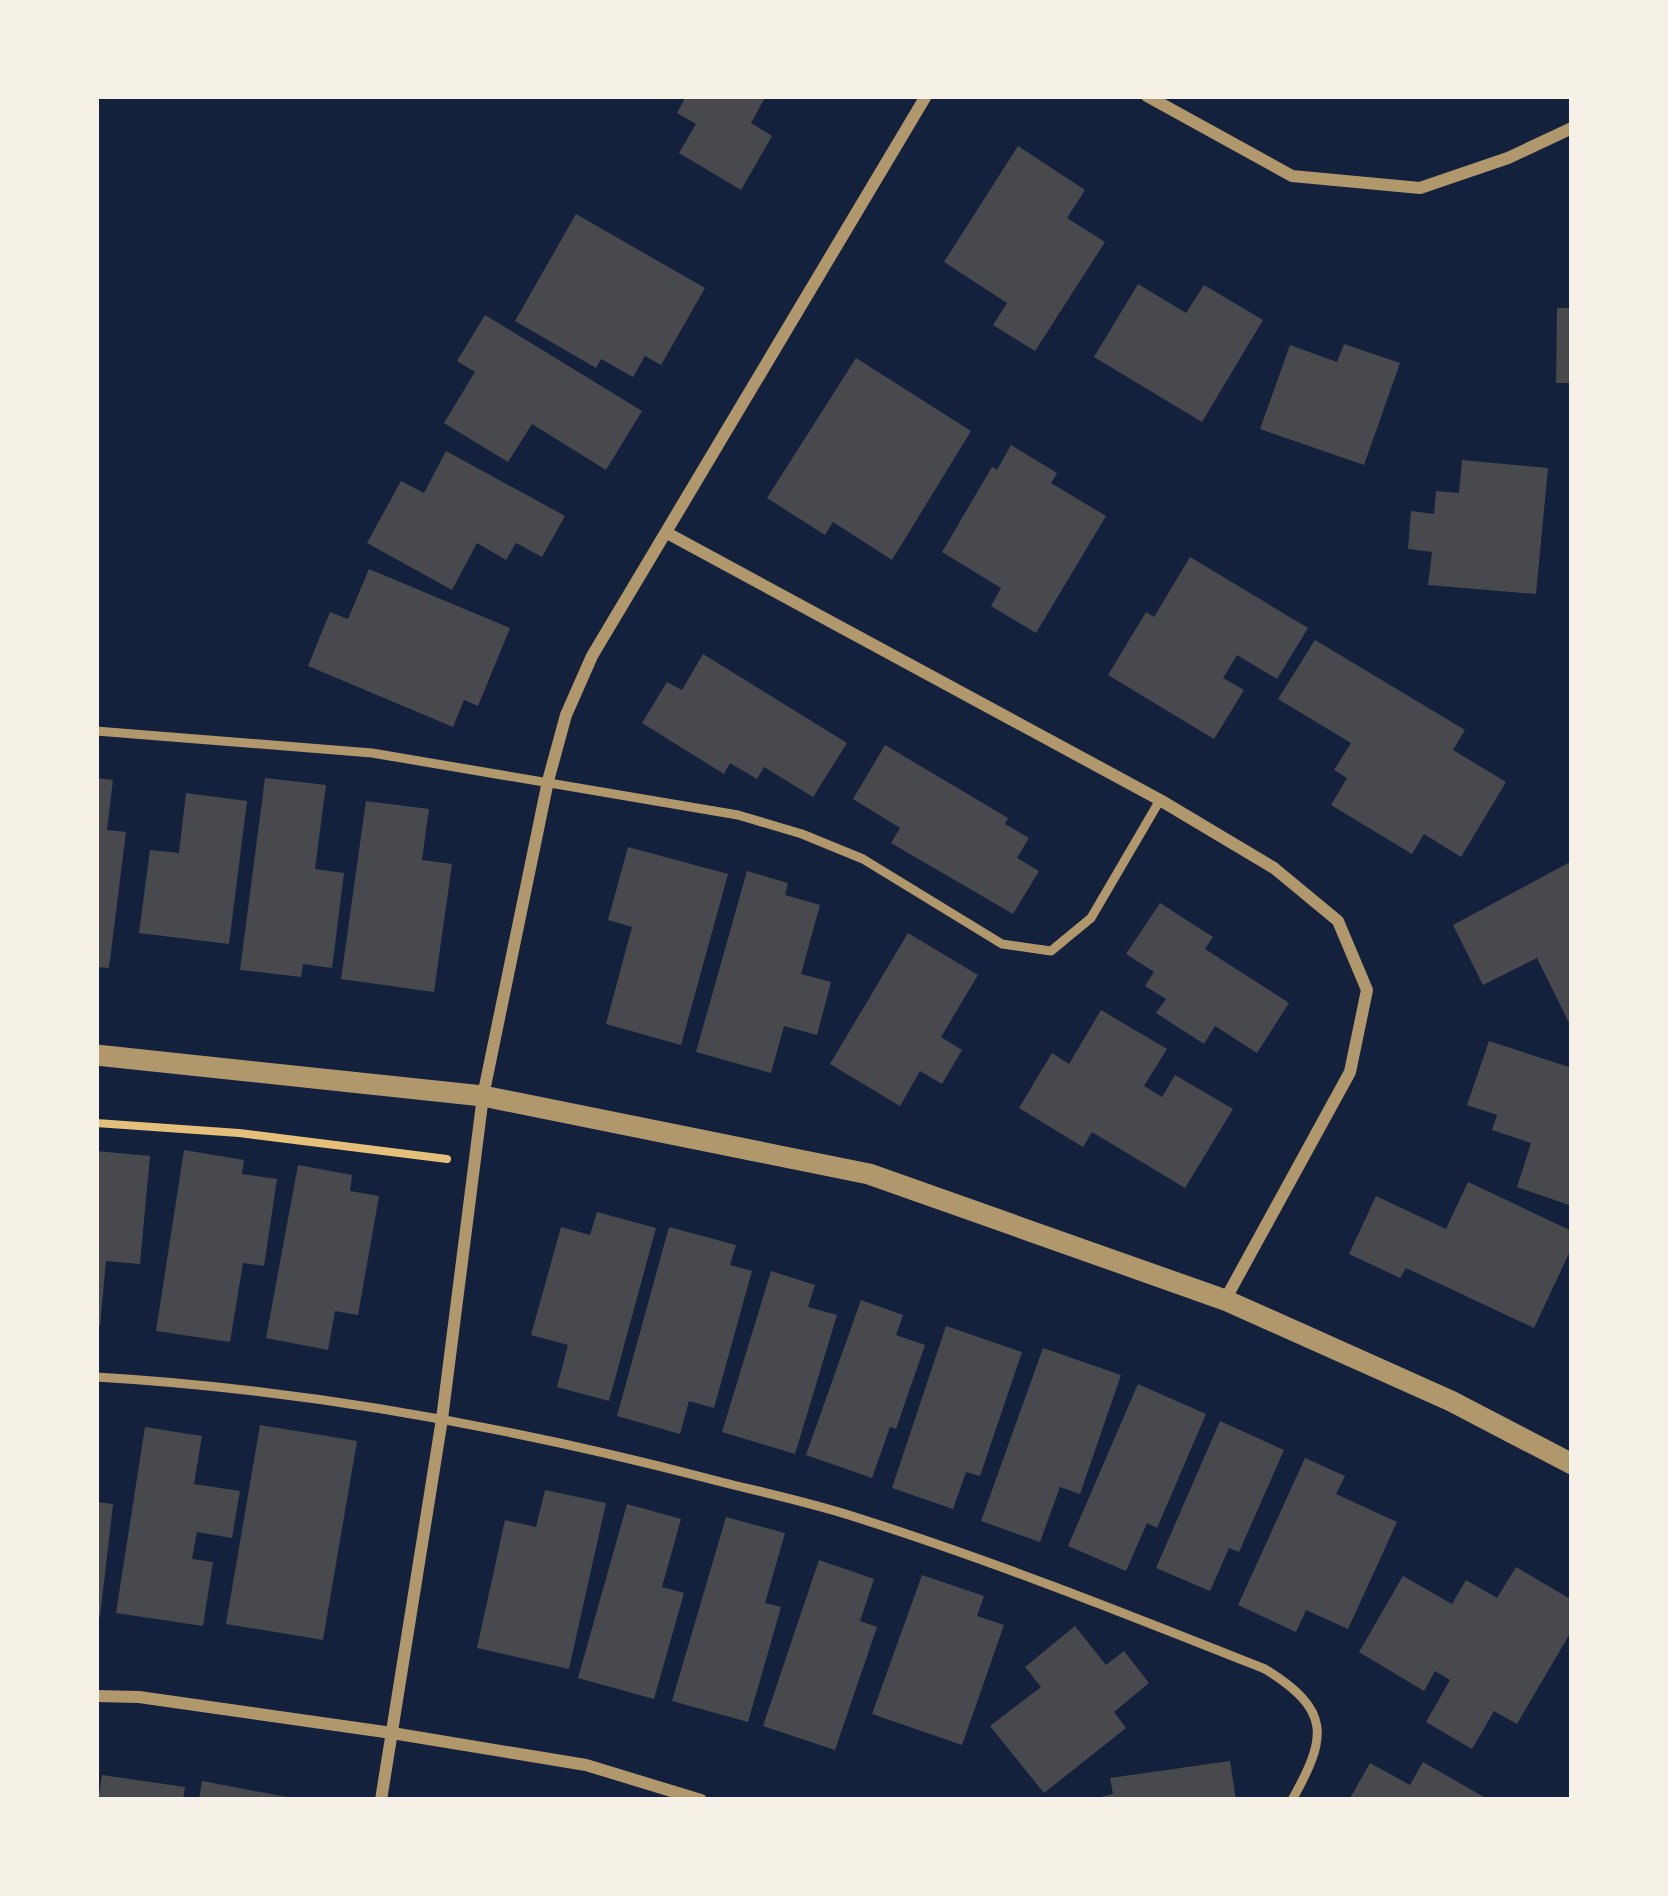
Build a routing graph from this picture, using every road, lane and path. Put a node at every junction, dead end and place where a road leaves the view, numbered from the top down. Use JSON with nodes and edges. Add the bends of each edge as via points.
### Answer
{"nodes":[{"id":1,"x":926,"y":96,"type":"edge"},
{"id":2,"x":1147,"y":96,"type":"edge"},
{"id":3,"x":1572,"y":128,"type":"edge"},
{"id":4,"x":667,"y":533,"type":"junction"},
{"id":5,"x":96,"y":730,"type":"edge"},
{"id":6,"x":548,"y":781,"type":"junction"},
{"id":7,"x":1160,"y":800,"type":"junction"},
{"id":8,"x":96,"y":1055,"type":"edge"},
{"id":9,"x":483,"y":1096,"type":"junction"},
{"id":10,"x":96,"y":1123,"type":"edge"},
{"id":11,"x":475,"y":1162,"type":"junction"},
{"id":12,"x":1226,"y":1300,"type":"junction"},
{"id":13,"x":96,"y":1377,"type":"edge"},
{"id":14,"x":442,"y":1419,"type":"junction"},
{"id":15,"x":1572,"y":1464,"type":"edge"},
{"id":16,"x":96,"y":1696,"type":"edge"},
{"id":17,"x":392,"y":1732,"type":"junction"},
{"id":18,"x":381,"y":1800,"type":"edge"},
{"id":19,"x":701,"y":1800,"type":"edge"},
{"id":20,"x":1292,"y":1800,"type":"edge"}],
"edges":[{"from":1,"to":4,"type":"street"},
{"from":2,"to":3,"type":"street","via":[[1292,176],[1420,188]]},
{"from":4,"to":6,"type":"street","via":[[592,656]]},
{"from":4,"to":7,"type":"street"},
{"from":5,"to":6,"type":"lane","via":[[372,753]]},
{"from":6,"to":7,"type":"lane","via":[[802,834],[863,859],[1002,944],[1051,951],[1091,918]]},
{"from":6,"to":9,"type":"street"},
{"from":7,"to":12,"type":"street","via":[[1274,868],[1338,921],[1367,990],[1350,1072]]},
{"from":8,"to":9,"type":"street"},
{"from":9,"to":11,"type":"street"},
{"from":9,"to":12,"type":"street","via":[[869,1174]]},
{"from":10,"to":11,"type":"path"},
{"from":11,"to":14,"type":"street"},
{"from":12,"to":15,"type":"street"},
{"from":13,"to":14,"type":"lane","via":[[214,1384]]},
{"from":14,"to":17,"type":"street"},
{"from":14,"to":20,"type":"lane","via":[[851,1516],[1265,1669],[1312,1706],[1321,1733]]},
{"from":16,"to":17,"type":"street"},
{"from":17,"to":18,"type":"street"},
{"from":17,"to":19,"type":"street","via":[[586,1766]]}]}
